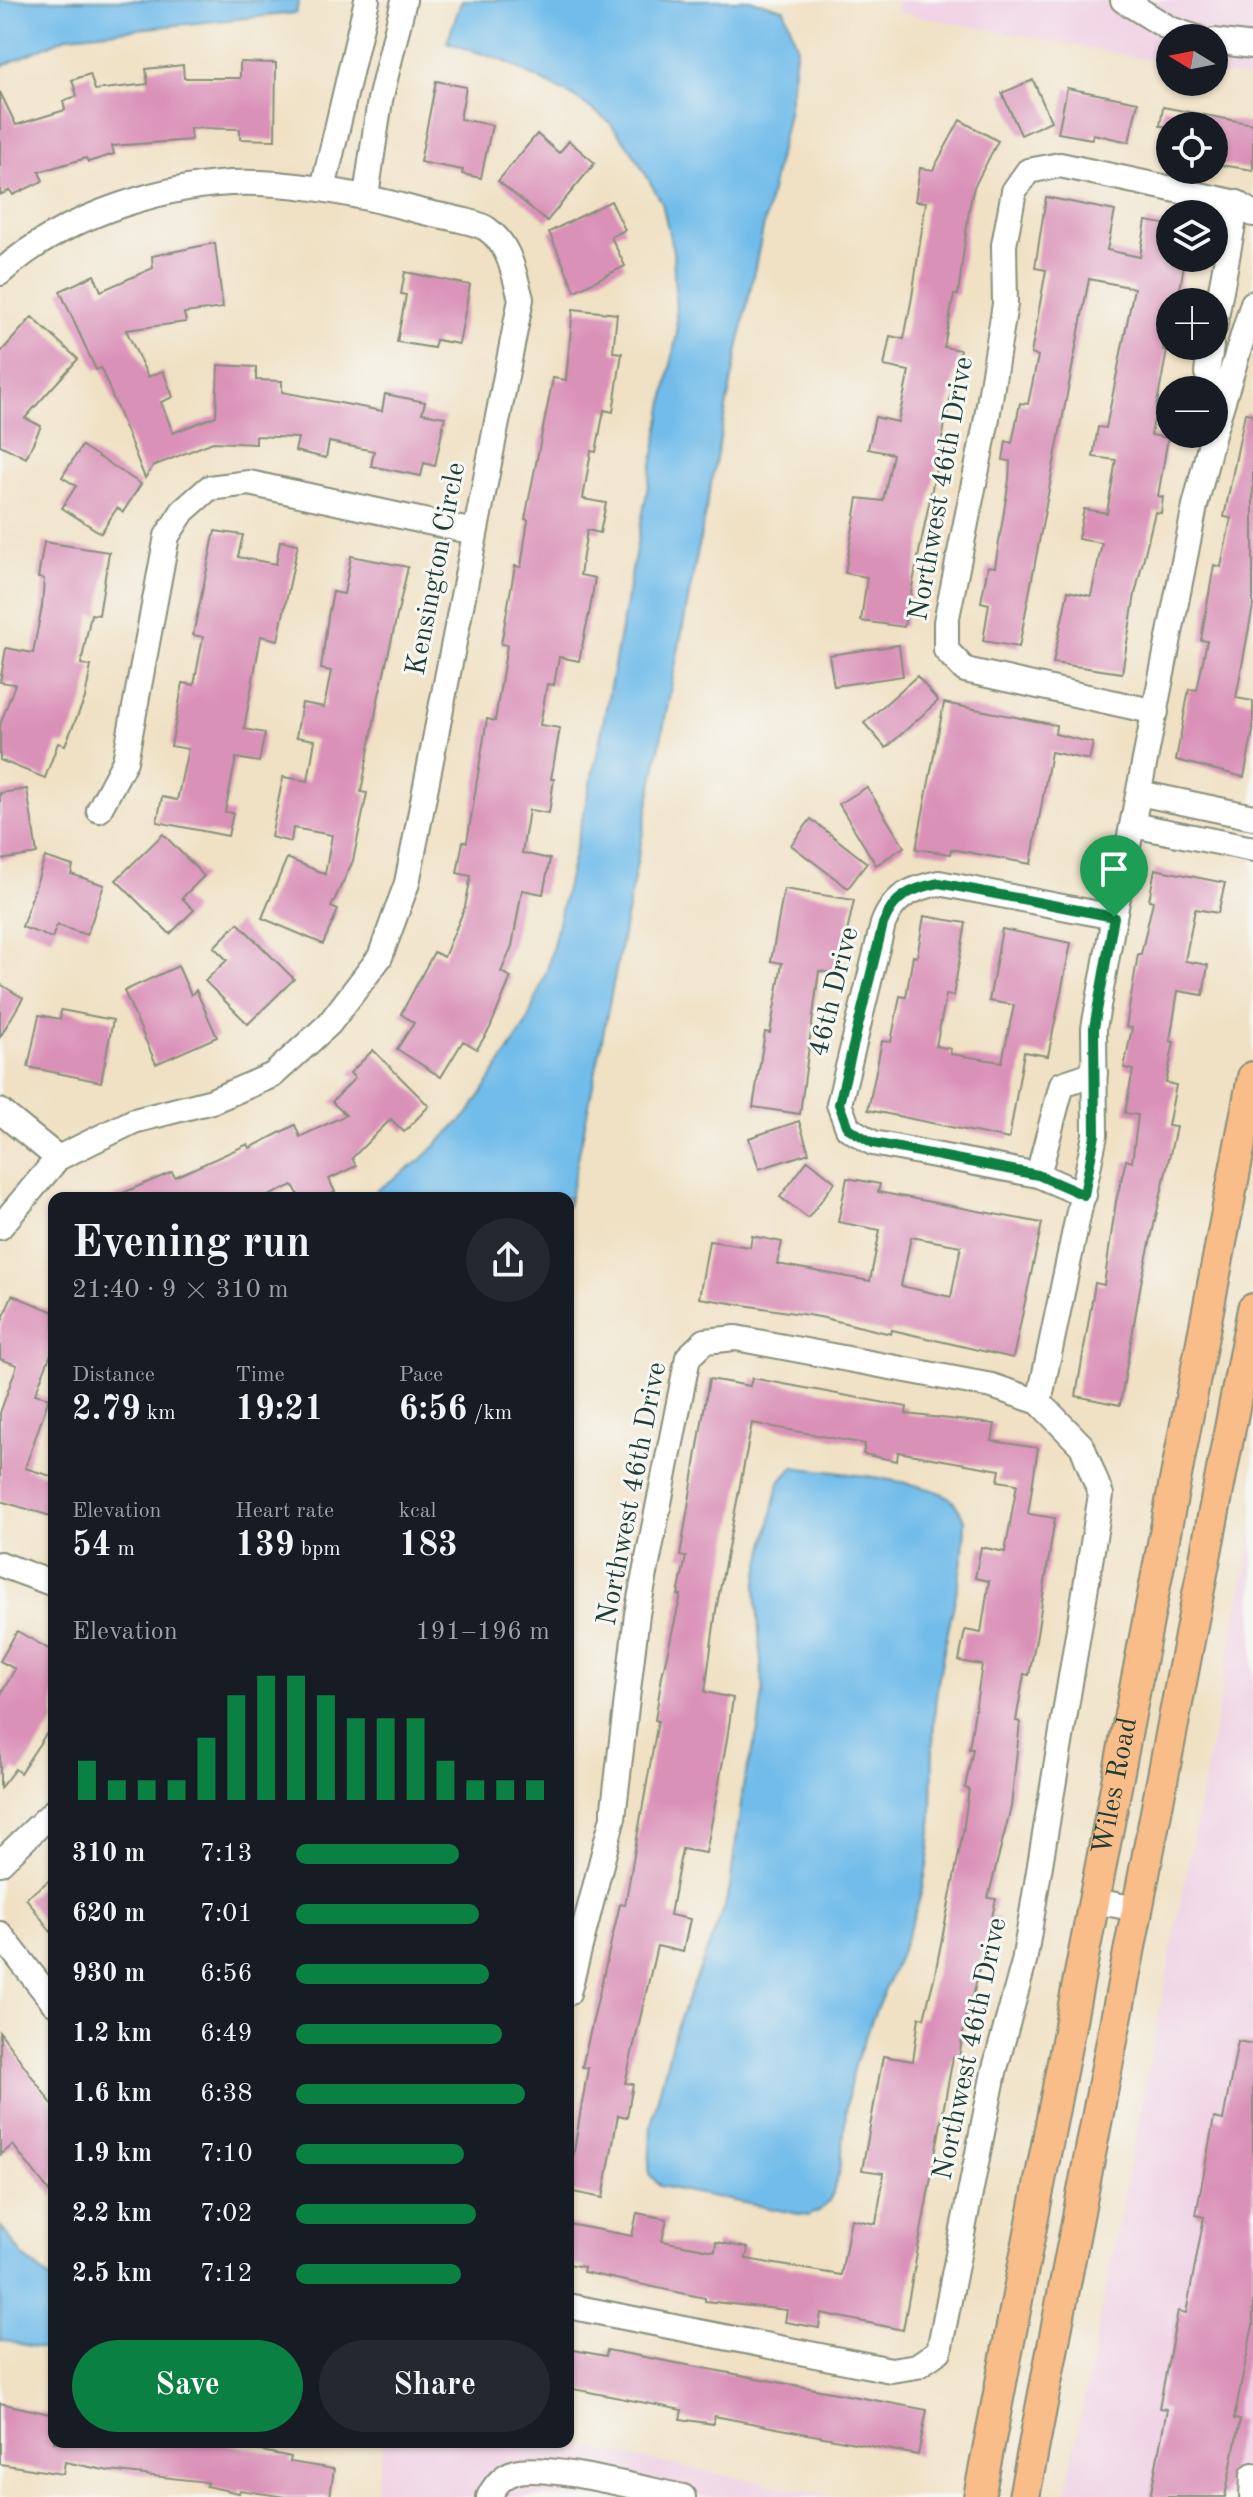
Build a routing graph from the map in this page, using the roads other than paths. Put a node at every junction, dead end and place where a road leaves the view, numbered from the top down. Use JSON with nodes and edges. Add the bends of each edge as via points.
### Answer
{"nodes":[{"id":1,"x":367,"y":0,"type":"edge"},
{"id":2,"x":404,"y":0,"type":"edge"},
{"id":3,"x":1123,"y":0,"type":"edge"},
{"id":4,"x":1162,"y":24,"type":"edge"},
{"id":5,"x":1228,"y":43,"type":"edge"},
{"id":6,"x":1253,"y":46,"type":"edge"},
{"id":7,"x":323,"y":189,"type":"junction"},
{"id":8,"x":366,"y":196,"type":"junction"},
{"id":9,"x":1245,"y":208,"type":"edge"},
{"id":10,"x":0,"y":273,"type":"edge"},
{"id":11,"x":1224,"y":288,"type":"edge"},
{"id":12,"x":1253,"y":303,"type":"edge"},
{"id":13,"x":1228,"y":380,"type":"edge"},
{"id":14,"x":1210,"y":448,"type":"edge"},
{"id":15,"x":474,"y":532,"type":"junction"},
{"id":16,"x":1156,"y":712,"type":"junction"},
{"id":17,"x":1139,"y":793,"type":"junction"},
{"id":18,"x":99,"y":810,"type":"dead end"},
{"id":19,"x":1253,"y":817,"type":"edge"},
{"id":20,"x":1133,"y":825,"type":"junction"},
{"id":21,"x":1253,"y":849,"type":"edge"},
{"id":22,"x":1114,"y":917,"type":"junction"},
{"id":23,"x":1095,"y":1073,"type":"junction"},
{"id":24,"x":1253,"y":1077,"type":"edge"},
{"id":25,"x":0,"y":1111,"type":"edge"},
{"id":26,"x":58,"y":1158,"type":"junction"},
{"id":27,"x":1038,"y":1175,"type":"junction"},
{"id":28,"x":1084,"y":1195,"type":"junction"},
{"id":29,"x":0,"y":1227,"type":"edge"},
{"id":30,"x":1212,"y":1290,"type":"junction"},
{"id":31,"x":1253,"y":1309,"type":"edge"},
{"id":32,"x":1249,"y":1353,"type":"edge"},
{"id":33,"x":1039,"y":1402,"type":"junction"},
{"id":34,"x":0,"y":1564,"type":"edge"},
{"id":35,"x":48,"y":1582,"type":"edge"},
{"id":36,"x":48,"y":1817,"type":"edge"},
{"id":37,"x":0,"y":1863,"type":"edge"},
{"id":38,"x":1094,"y":1901,"type":"junction"},
{"id":39,"x":1138,"y":1909,"type":"junction"},
{"id":40,"x":0,"y":1934,"type":"edge"},
{"id":41,"x":574,"y":1970,"type":"edge"},
{"id":42,"x":48,"y":1995,"type":"edge"},
{"id":43,"x":574,"y":2307,"type":"edge"},
{"id":44,"x":1253,"y":2475,"type":"edge"},
{"id":45,"x":489,"y":2497,"type":"edge"},
{"id":46,"x":683,"y":2497,"type":"edge"},
{"id":47,"x":979,"y":2497,"type":"edge"},
{"id":48,"x":1024,"y":2497,"type":"edge"},
{"id":49,"x":1252,"y":2497,"type":"edge"}],
"edges":[{"from":1,"to":7,"type":"street"},
{"from":2,"to":8,"type":"street","via":[[380,100]]},
{"from":3,"to":4,"type":"street"},
{"from":5,"to":6,"type":"street"},
{"from":7,"to":8,"type":"street","name":"Kensington Circle"},
{"from":7,"to":10,"type":"street","name":"Kensington Circle","via":[[257,183],[167,192],[93,215],[19,255]]},
{"from":8,"to":15,"type":"street","name":"Kensington Circle","via":[[486,228],[509,255],[521,299]]},
{"from":9,"to":11,"type":"street"},
{"from":9,"to":16,"type":"street","name":"Northwest 46th Drive","via":[[1060,165],[1028,171],[1014,191],[1004,245],[1005,304],[946,622],[946,650],[965,670]]},
{"from":12,"to":13,"type":"street"},
{"from":14,"to":16,"type":"street"},
{"from":15,"to":18,"type":"street","via":[[249,483],[209,488],[183,511],[167,536],[125,761]]},
{"from":15,"to":26,"type":"street","name":"Kensington Circle","via":[[407,883],[380,957],[329,1024],[273,1075],[212,1101],[134,1121]]},
{"from":16,"to":17,"type":"street"},
{"from":17,"to":19,"type":"street"},
{"from":17,"to":20,"type":"street"},
{"from":20,"to":21,"type":"street"},
{"from":20,"to":22,"type":"street"},
{"from":22,"to":23,"type":"street","via":[[1094,1028]]},
{"from":22,"to":27,"type":"street","name":"46th Drive","via":[[939,883],[910,890],[890,906],[883,924],[839,1104],[848,1128],[873,1143]]},
{"from":23,"to":27,"type":"street","via":[[1062,1084]]},
{"from":23,"to":28,"type":"street","via":[[1095,1135]]},
{"from":24,"to":30,"type":"main road","name":"Wiles Road"},
{"from":25,"to":26,"type":"street"},
{"from":26,"to":29,"type":"street","name":"Kensington Circle"},
{"from":27,"to":28,"type":"street","name":"46th Drive"},
{"from":28,"to":33,"type":"street"},
{"from":30,"to":32,"type":"main road","via":[[1222,1321]]},
{"from":30,"to":38,"type":"main road","name":"Wiles Road"},
{"from":31,"to":32,"type":"main road","name":"Wiles Road"},
{"from":32,"to":39,"type":"main road","name":"Wiles Road"},
{"from":33,"to":41,"type":"street","name":"Northwest 46th Drive","via":[[992,1386],[736,1338],[705,1341],[688,1357],[637,1614],[613,1817]]},
{"from":33,"to":43,"type":"street","name":"Northwest 46th Drive","via":[[1082,1446],[1101,1495],[1024,1962],[994,2072],[939,2351],[917,2366],[891,2370]]},
{"from":34,"to":35,"type":"street"},
{"from":36,"to":37,"type":"street"},
{"from":38,"to":39,"type":"street"},
{"from":38,"to":47,"type":"main road","name":"Wiles Road"},
{"from":39,"to":48,"type":"main road","name":"Wiles Road"},
{"from":40,"to":42,"type":"street"},
{"from":44,"to":49,"type":"street"},
{"from":45,"to":46,"type":"street","via":[[501,2478],[517,2471]]}]}
